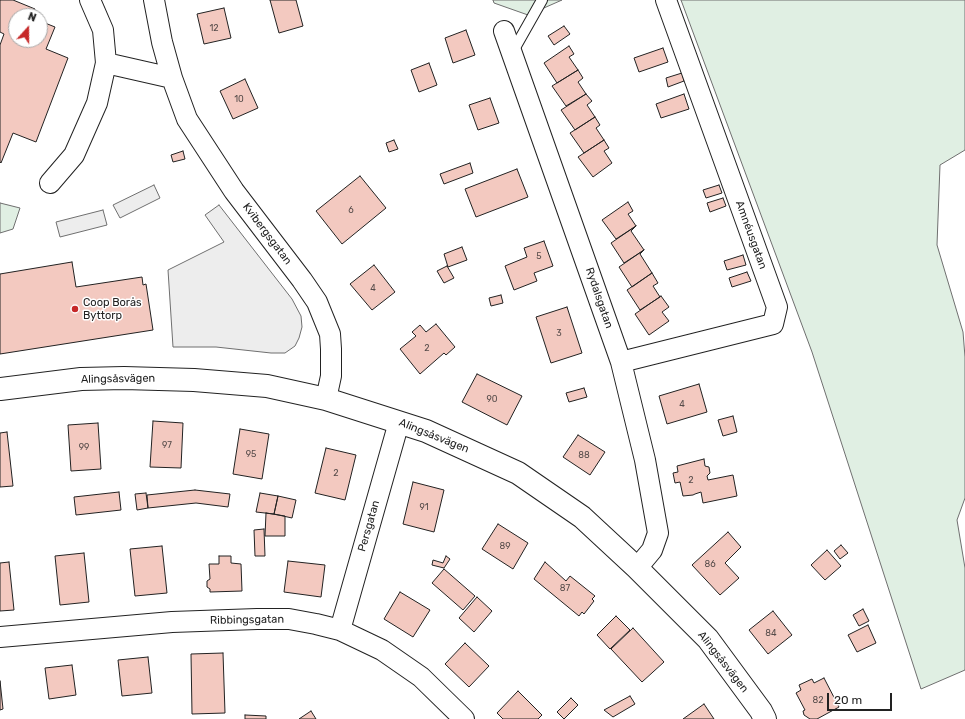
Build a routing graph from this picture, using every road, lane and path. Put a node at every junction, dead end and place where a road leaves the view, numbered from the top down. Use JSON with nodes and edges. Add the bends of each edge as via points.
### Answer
{"nodes":[{"id":1,"x":90,"y":0,"type":"edge"},
{"id":2,"x":154,"y":0,"type":"edge"},
{"id":3,"x":542,"y":0,"type":"edge"},
{"id":4,"x":666,"y":0,"type":"edge"},
{"id":5,"x":504,"y":31,"type":"dead end"},
{"id":6,"x":512,"y":53,"type":"junction"},
{"id":7,"x":106,"y":63,"type":"junction"},
{"id":8,"x":172,"y":78,"type":"junction"},
{"id":9,"x":50,"y":183,"type":"dead end"},
{"id":10,"x":622,"y":362,"type":"junction"},
{"id":11,"x":0,"y":389,"type":"edge"},
{"id":12,"x":326,"y":399,"type":"junction"},
{"id":13,"x":399,"y":422,"type":"junction"},
{"id":14,"x":637,"y":568,"type":"junction"},
{"id":15,"x":340,"y":630,"type":"junction"},
{"id":16,"x":0,"y":637,"type":"edge"},
{"id":17,"x":464,"y":719,"type":"edge"},
{"id":18,"x":765,"y":719,"type":"edge"}],
"edges":[{"from":1,"to":7,"type":"street","via":[[103,30]]},
{"from":2,"to":8,"type":"street","name":"Kvibergsgatan"},
{"from":3,"to":6,"type":"lane"},
{"from":4,"to":10,"type":"street","name":"Amnéusgatan","via":[[777,307],[773,324]]},
{"from":5,"to":6,"type":"street","name":"Rydalsgatan"},
{"from":6,"to":10,"type":"street","name":"Rydalsgatan"},
{"from":7,"to":8,"type":"street"},
{"from":7,"to":9,"type":"street","via":[[97,103],[74,155]]},
{"from":8,"to":12,"type":"street","name":"Kvibergsgatan","via":[[188,119],[229,184],[316,302],[330,334],[331,376]]},
{"from":10,"to":14,"type":"street","name":"Rydalsgatan","via":[[645,460],[658,533],[652,550]]},
{"from":11,"to":12,"type":"main road","name":"Alingsåsvägen","via":[[81,379],[194,380],[267,386]]},
{"from":12,"to":13,"type":"main road","name":"Alingsåsvägen"},
{"from":13,"to":14,"type":"main road","name":"Alingsåsvägen","via":[[426,431],[518,473],[582,517]]},
{"from":13,"to":15,"type":"street","name":"Persgatan"},
{"from":14,"to":18,"type":"main road","name":"Alingsåsvägen","via":[[708,639]]},
{"from":15,"to":16,"type":"street","name":"Ribbingsgatan","via":[[289,619],[257,619],[172,622]]},
{"from":15,"to":17,"type":"street","name":"Ribbingsgatan","via":[[382,650],[421,677]]}]}
